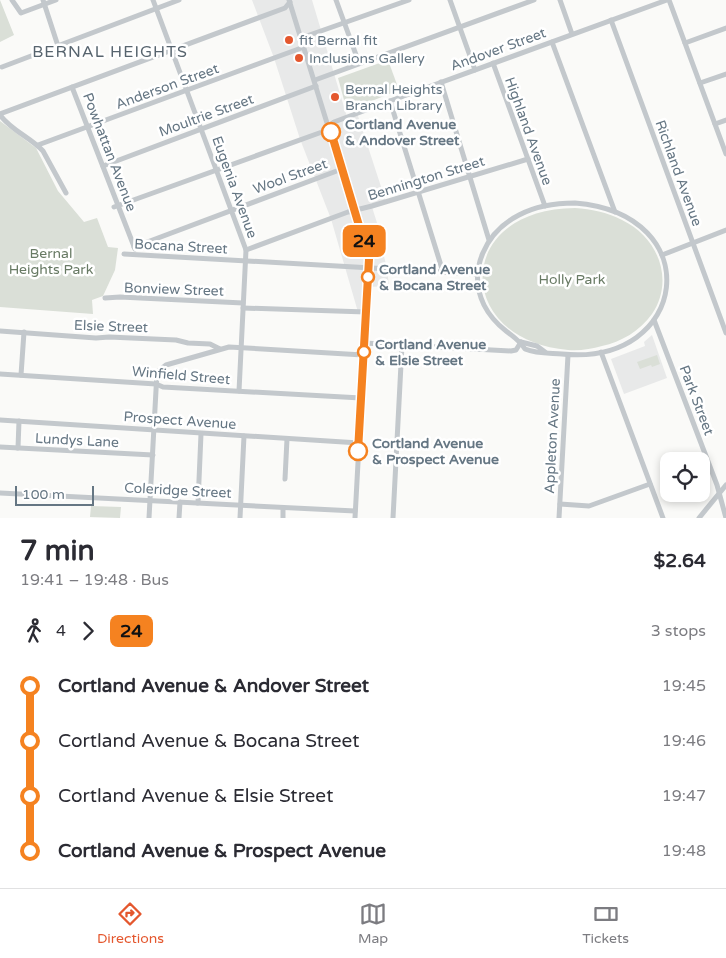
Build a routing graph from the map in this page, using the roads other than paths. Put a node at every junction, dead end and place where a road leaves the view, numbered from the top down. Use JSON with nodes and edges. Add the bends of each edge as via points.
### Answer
{"nodes":[{"id":1,"x":12,"y":0,"type":"edge"},
{"id":2,"x":56,"y":0,"type":"edge"},
{"id":3,"x":153,"y":0,"type":"edge"},
{"id":4,"x":179,"y":0,"type":"edge"},
{"id":5,"x":336,"y":0,"type":"edge"},
{"id":6,"x":409,"y":0,"type":"edge"},
{"id":7,"x":450,"y":0,"type":"edge"},
{"id":8,"x":534,"y":0,"type":"edge"},
{"id":9,"x":560,"y":0,"type":"edge"},
{"id":10,"x":668,"y":0,"type":"edge"},
{"id":11,"x":290,"y":1,"type":"edge"},
{"id":12,"x":44,"y":2,"type":"edge"},
{"id":13,"x":156,"y":8,"type":"junction"},
{"id":14,"x":611,"y":20,"type":"junction"},
{"id":15,"x":344,"y":23,"type":"junction"},
{"id":16,"x":460,"y":27,"type":"junction"},
{"id":17,"x":726,"y":28,"type":"edge"},
{"id":18,"x":572,"y":34,"type":"junction"},
{"id":19,"x":301,"y":38,"type":"junction"},
{"id":20,"x":552,"y":42,"type":"junction"},
{"id":21,"x":685,"y":43,"type":"junction"},
{"id":22,"x":58,"y":46,"type":"junction"},
{"id":23,"x":304,"y":47,"type":"junction"},
{"id":24,"x":172,"y":50,"type":"junction"},
{"id":25,"x":359,"y":63,"type":"junction"},
{"id":26,"x":493,"y":63,"type":"junction"},
{"id":27,"x":2,"y":67,"type":"dead end"},
{"id":28,"x":475,"y":70,"type":"junction"},
{"id":29,"x":726,"y":74,"type":"edge"},
{"id":30,"x":314,"y":80,"type":"junction"},
{"id":31,"x":441,"y":82,"type":"junction"},
{"id":32,"x":700,"y":83,"type":"junction"},
{"id":33,"x":316,"y":86,"type":"junction"},
{"id":34,"x":72,"y":87,"type":"junction"},
{"id":35,"x":187,"y":90,"type":"junction"},
{"id":36,"x":390,"y":100,"type":"junction"},
{"id":37,"x":0,"y":114,"type":"edge"},
{"id":38,"x":726,"y":120,"type":"edge"},
{"id":39,"x":715,"y":124,"type":"junction"},
{"id":40,"x":329,"y":126,"type":"junction"},
{"id":41,"x":89,"y":127,"type":"junction"},
{"id":42,"x":201,"y":129,"type":"junction"},
{"id":43,"x":38,"y":146,"type":"junction"},
{"id":44,"x":726,"y":154,"type":"edge"},
{"id":45,"x":528,"y":159,"type":"junction"},
{"id":46,"x":103,"y":166,"type":"junction"},
{"id":47,"x":216,"y":169,"type":"junction"},
{"id":48,"x":342,"y":169,"type":"junction"},
{"id":49,"x":470,"y":176,"type":"junction"},
{"id":50,"x":418,"y":192,"type":"junction"},
{"id":51,"x":66,"y":193,"type":"dead end"},
{"id":52,"x":116,"y":206,"type":"junction"},
{"id":53,"x":545,"y":206,"type":"junction"},
{"id":54,"x":231,"y":210,"type":"junction"},
{"id":55,"x":355,"y":212,"type":"junction"},
{"id":56,"x":615,"y":212,"type":"junction"},
{"id":57,"x":726,"y":230,"type":"edge"},
{"id":58,"x":489,"y":240,"type":"junction"},
{"id":59,"x":692,"y":242,"type":"junction"},
{"id":60,"x":134,"y":247,"type":"junction"},
{"id":61,"x":246,"y":250,"type":"junction"},
{"id":62,"x":124,"y":254,"type":"dead end"},
{"id":63,"x":137,"y":254,"type":"junction"},
{"id":64,"x":662,"y":255,"type":"junction"},
{"id":65,"x":245,"y":260,"type":"junction"},
{"id":66,"x":369,"y":268,"type":"junction"},
{"id":67,"x":443,"y":272,"type":"junction"},
{"id":68,"x":478,"y":274,"type":"junction"},
{"id":69,"x":105,"y":298,"type":"dead end"},
{"id":70,"x":243,"y":305,"type":"junction"},
{"id":71,"x":366,"y":312,"type":"junction"},
{"id":72,"x":654,"y":320,"type":"junction"},
{"id":73,"x":0,"y":331,"type":"edge"},
{"id":74,"x":24,"y":332,"type":"junction"},
{"id":75,"x":726,"y":333,"type":"edge"},
{"id":76,"x":521,"y":342,"type":"junction"},
{"id":77,"x":364,"y":343,"type":"junction"},
{"id":78,"x":402,"y":345,"type":"junction"},
{"id":79,"x":241,"y":347,"type":"junction"},
{"id":80,"x":220,"y":349,"type":"junction"},
{"id":81,"x":601,"y":352,"type":"junction"},
{"id":82,"x":364,"y":355,"type":"junction"},
{"id":83,"x":568,"y":355,"type":"junction"},
{"id":84,"x":0,"y":374,"type":"edge"},
{"id":85,"x":21,"y":375,"type":"junction"},
{"id":86,"x":156,"y":384,"type":"junction"},
{"id":87,"x":239,"y":391,"type":"junction"},
{"id":88,"x":361,"y":398,"type":"junction"},
{"id":89,"x":0,"y":420,"type":"edge"},
{"id":90,"x":19,"y":421,"type":"junction"},
{"id":91,"x":154,"y":431,"type":"junction"},
{"id":92,"x":201,"y":434,"type":"junction"},
{"id":93,"x":244,"y":436,"type":"junction"},
{"id":94,"x":287,"y":438,"type":"junction"},
{"id":95,"x":359,"y":443,"type":"junction"},
{"id":96,"x":0,"y":446,"type":"edge"},
{"id":97,"x":18,"y":448,"type":"junction"},
{"id":98,"x":153,"y":455,"type":"junction"},
{"id":99,"x":285,"y":479,"type":"dead end"},
{"id":100,"x":650,"y":484,"type":"junction"},
{"id":101,"x":726,"y":485,"type":"edge"},
{"id":102,"x":0,"y":493,"type":"edge"},
{"id":103,"x":719,"y":494,"type":"junction"},
{"id":104,"x":150,"y":500,"type":"junction"},
{"id":105,"x":180,"y":502,"type":"junction"},
{"id":106,"x":198,"y":503,"type":"junction"},
{"id":107,"x":560,"y":504,"type":"junction"},
{"id":108,"x":241,"y":505,"type":"junction"},
{"id":109,"x":283,"y":508,"type":"junction"},
{"id":110,"x":355,"y":512,"type":"junction"},
{"id":111,"x":149,"y":518,"type":"edge"},
{"id":112,"x":179,"y":518,"type":"edge"},
{"id":113,"x":240,"y":518,"type":"edge"},
{"id":114,"x":283,"y":518,"type":"edge"},
{"id":115,"x":355,"y":518,"type":"edge"},
{"id":116,"x":393,"y":518,"type":"edge"},
{"id":117,"x":559,"y":518,"type":"edge"},
{"id":118,"x":663,"y":518,"type":"edge"},
{"id":119,"x":699,"y":518,"type":"edge"},
{"id":120,"x":726,"y":518,"type":"edge"}],
"edges":[{"from":1,"to":12,"type":"street","via":[[21,13]]},
{"from":2,"to":12,"type":"street"},
{"from":3,"to":13,"type":"street","name":"Eugenia Avenue"},
{"from":4,"to":13,"type":"street"},
{"from":5,"to":15,"type":"street"},
{"from":6,"to":15,"type":"street"},
{"from":7,"to":16,"type":"street"},
{"from":8,"to":16,"type":"street"},
{"from":9,"to":18,"type":"street"},
{"from":10,"to":14,"type":"street","name":"Andover Street"},
{"from":10,"to":21,"type":"street"},
{"from":11,"to":19,"type":"street"},
{"from":11,"to":24,"type":"street","via":[[285,8]]},
{"from":12,"to":22,"type":"street"},
{"from":13,"to":22,"type":"street"},
{"from":13,"to":24,"type":"street","name":"Eugenia Avenue"},
{"from":14,"to":18,"type":"street","name":"Andover Street"},
{"from":14,"to":59,"type":"street","name":"Richland Avenue"},
{"from":15,"to":19,"type":"street"},
{"from":15,"to":25,"type":"street"},
{"from":16,"to":25,"type":"street"},
{"from":16,"to":28,"type":"street"},
{"from":17,"to":21,"type":"street"},
{"from":18,"to":20,"type":"street","name":"Andover Street"},
{"from":19,"to":23,"type":"street"},
{"from":20,"to":26,"type":"street","name":"Andover Street"},
{"from":20,"to":56,"type":"street"},
{"from":21,"to":32,"type":"street"},
{"from":22,"to":27,"type":"street"},
{"from":23,"to":30,"type":"street"},
{"from":23,"to":35,"type":"street","name":"Anderson Street"},
{"from":24,"to":34,"type":"street"},
{"from":24,"to":35,"type":"street","name":"Eugenia Avenue"},
{"from":25,"to":30,"type":"street"},
{"from":26,"to":28,"type":"street","name":"Andover Street"},
{"from":26,"to":45,"type":"street","name":"Highland Avenue"},
{"from":28,"to":31,"type":"street","name":"Andover Street"},
{"from":29,"to":32,"type":"street"},
{"from":30,"to":33,"type":"street"},
{"from":31,"to":36,"type":"street","name":"Andover Street"},
{"from":31,"to":49,"type":"street"},
{"from":32,"to":39,"type":"street"},
{"from":33,"to":40,"type":"street"},
{"from":33,"to":42,"type":"street","name":"Moultrie Street"},
{"from":34,"to":37,"type":"street"},
{"from":34,"to":41,"type":"street","name":"Powhattan Avenue"},
{"from":35,"to":41,"type":"street","name":"Anderson Street"},
{"from":35,"to":42,"type":"street","name":"Eugenia Avenue"},
{"from":36,"to":40,"type":"street","name":"Andover Street"},
{"from":36,"to":50,"type":"street"},
{"from":37,"to":43,"type":"street","via":[[11,128]]},
{"from":38,"to":39,"type":"street"},
{"from":39,"to":44,"type":"street"},
{"from":40,"to":47,"type":"street","name":"Andover Street","via":[[322,132]]},
{"from":40,"to":48,"type":"street"},
{"from":41,"to":43,"type":"street","name":"Anderson Street"},
{"from":41,"to":46,"type":"street","name":"Powhattan Avenue"},
{"from":42,"to":46,"type":"street","name":"Moultrie Street"},
{"from":42,"to":47,"type":"street","name":"Eugenia Avenue"},
{"from":43,"to":51,"type":"street"},
{"from":45,"to":49,"type":"street","name":"Bennington Street"},
{"from":45,"to":53,"type":"street","name":"Highland Avenue"},
{"from":46,"to":52,"type":"street","name":"Powhattan Avenue"},
{"from":47,"to":52,"type":"street","name":"Andover Street"},
{"from":47,"to":54,"type":"street","name":"Eugenia Avenue"},
{"from":48,"to":54,"type":"street","name":"Wool Street"},
{"from":48,"to":55,"type":"street"},
{"from":49,"to":50,"type":"street","name":"Bennington Street"},
{"from":49,"to":58,"type":"street"},
{"from":50,"to":55,"type":"street","name":"Bennington Street"},
{"from":50,"to":67,"type":"street"},
{"from":52,"to":60,"type":"street","name":"Powhattan Avenue"},
{"from":53,"to":56,"type":"street","via":[[585,204]]},
{"from":53,"to":58,"type":"street","via":[[518,215]]},
{"from":54,"to":60,"type":"street","name":"Wool Street"},
{"from":54,"to":61,"type":"street","name":"Eugenia Avenue"},
{"from":55,"to":61,"type":"street","name":"Bennington Street"},
{"from":55,"to":66,"type":"street"},
{"from":56,"to":64,"type":"street","via":[[643,229]]},
{"from":57,"to":59,"type":"street"},
{"from":58,"to":68,"type":"street","via":[[481,256]]},
{"from":59,"to":64,"type":"street"},
{"from":59,"to":75,"type":"street","name":"Richland Avenue"},
{"from":60,"to":63,"type":"street","name":"Powhattan Avenue"},
{"from":61,"to":65,"type":"street","name":"Eugenia Avenue"},
{"from":62,"to":63,"type":"street","name":"Bocana Street"},
{"from":63,"to":65,"type":"street","name":"Bocana Street"},
{"from":64,"to":72,"type":"street","via":[[667,284],[664,302]]},
{"from":65,"to":66,"type":"street","name":"Bocana Street"},
{"from":65,"to":70,"type":"street","name":"Eugenia Avenue"},
{"from":66,"to":67,"type":"street","name":"Bocana Street"},
{"from":66,"to":71,"type":"street"},
{"from":67,"to":68,"type":"street","name":"Bocana Street"},
{"from":68,"to":76,"type":"street","via":[[480,296],[490,315]]},
{"from":69,"to":70,"type":"street","name":"Bonview Street"},
{"from":70,"to":71,"type":"street","name":"Bonview Street"},
{"from":70,"to":79,"type":"street","name":"Eugenia Avenue"},
{"from":71,"to":77,"type":"street"},
{"from":72,"to":81,"type":"street","via":[[632,340]]},
{"from":72,"to":103,"type":"street","name":"Park Street"},
{"from":73,"to":74,"type":"street","name":"Elsie Street"},
{"from":74,"to":80,"type":"street","name":"Elsie Street","via":[[176,340],[210,344]]},
{"from":74,"to":85,"type":"street"},
{"from":76,"to":78,"type":"street","via":[[516,350],[511,351]]},
{"from":76,"to":83,"type":"street","via":[[545,352]]},
{"from":77,"to":78,"type":"street"},
{"from":77,"to":82,"type":"street"},
{"from":78,"to":116,"type":"street"},
{"from":79,"to":80,"type":"street"},
{"from":79,"to":82,"type":"street"},
{"from":79,"to":87,"type":"street","name":"Eugenia Avenue"},
{"from":80,"to":86,"type":"street","via":[[166,365],[157,372]]},
{"from":81,"to":83,"type":"street"},
{"from":81,"to":100,"type":"street"},
{"from":82,"to":88,"type":"street"},
{"from":83,"to":107,"type":"street","name":"Appleton Avenue"},
{"from":84,"to":85,"type":"street","name":"Winfield Street"},
{"from":85,"to":86,"type":"street","name":"Winfield Street"},
{"from":86,"to":87,"type":"street","name":"Winfield Street"},
{"from":86,"to":91,"type":"street"},
{"from":87,"to":88,"type":"street","name":"Winfield Street"},
{"from":88,"to":95,"type":"street"},
{"from":89,"to":90,"type":"street","name":"Prospect Avenue"},
{"from":90,"to":91,"type":"street","name":"Prospect Avenue"},
{"from":90,"to":97,"type":"street"},
{"from":91,"to":92,"type":"street","name":"Prospect Avenue"},
{"from":91,"to":98,"type":"street"},
{"from":92,"to":93,"type":"street","name":"Prospect Avenue"},
{"from":92,"to":106,"type":"street"},
{"from":93,"to":94,"type":"street","name":"Prospect Avenue"},
{"from":93,"to":108,"type":"street"},
{"from":94,"to":95,"type":"street","name":"Prospect Avenue"},
{"from":94,"to":99,"type":"street"},
{"from":95,"to":110,"type":"street"},
{"from":96,"to":97,"type":"street","name":"Lundys Lane"},
{"from":97,"to":98,"type":"street","name":"Lundys Lane"},
{"from":98,"to":104,"type":"street"},
{"from":100,"to":107,"type":"street","via":[[589,506]]},
{"from":100,"to":118,"type":"street"},
{"from":101,"to":103,"type":"street"},
{"from":102,"to":104,"type":"street","name":"Coleridge Street"},
{"from":103,"to":119,"type":"street"},
{"from":103,"to":120,"type":"street","name":"Park Street"},
{"from":104,"to":105,"type":"street","name":"Coleridge Street"},
{"from":104,"to":111,"type":"street"},
{"from":105,"to":106,"type":"street","name":"Coleridge Street"},
{"from":105,"to":112,"type":"street"},
{"from":106,"to":108,"type":"street","name":"Coleridge Street"},
{"from":107,"to":117,"type":"street","name":"Appleton Avenue"},
{"from":108,"to":109,"type":"street","name":"Coleridge Street"},
{"from":108,"to":113,"type":"street"},
{"from":109,"to":110,"type":"street","name":"Coleridge Street"},
{"from":109,"to":114,"type":"street"},
{"from":110,"to":115,"type":"street"}]}
